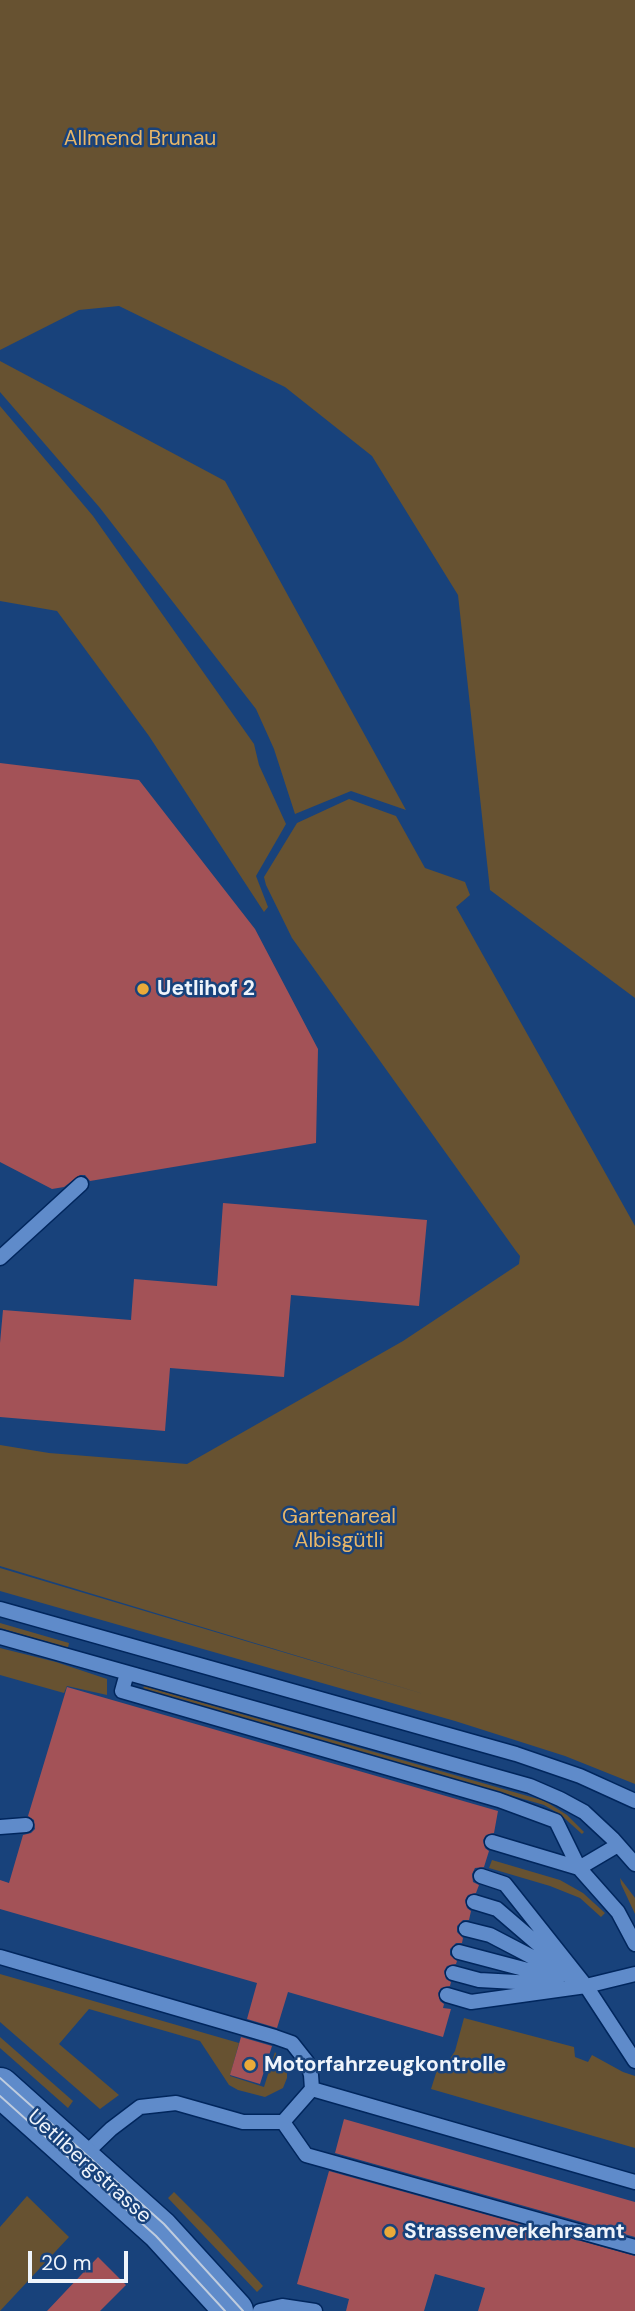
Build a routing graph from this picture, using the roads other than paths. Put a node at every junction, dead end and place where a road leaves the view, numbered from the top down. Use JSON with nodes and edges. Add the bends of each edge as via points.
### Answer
{"nodes":[{"id":1,"x":82,"y":1184,"type":"dead end"},
{"id":2,"x":0,"y":1258,"type":"edge"},
{"id":3,"x":0,"y":1609,"type":"edge"},
{"id":4,"x":0,"y":1637,"type":"edge"},
{"id":5,"x":127,"y":1673,"type":"junction"},
{"id":6,"x":635,"y":1801,"type":"edge"},
{"id":7,"x":26,"y":1825,"type":"dead end"},
{"id":8,"x":0,"y":1826,"type":"edge"},
{"id":9,"x":492,"y":1842,"type":"dead end"},
{"id":10,"x":618,"y":1845,"type":"junction"},
{"id":11,"x":635,"y":1864,"type":"edge"},
{"id":12,"x":579,"y":1868,"type":"junction"},
{"id":13,"x":481,"y":1876,"type":"dead end"},
{"id":14,"x":474,"y":1902,"type":"dead end"},
{"id":15,"x":466,"y":1928,"type":"dead end"},
{"id":16,"x":635,"y":1944,"type":"edge"},
{"id":17,"x":459,"y":1952,"type":"dead end"},
{"id":18,"x":0,"y":1957,"type":"edge"},
{"id":19,"x":453,"y":1973,"type":"dead end"},
{"id":20,"x":635,"y":1974,"type":"edge"},
{"id":21,"x":586,"y":1986,"type":"junction"},
{"id":22,"x":447,"y":1995,"type":"dead end"},
{"id":23,"x":635,"y":2061,"type":"edge"},
{"id":24,"x":0,"y":2087,"type":"edge"},
{"id":25,"x":312,"y":2089,"type":"junction"},
{"id":26,"x":283,"y":2122,"type":"junction"},
{"id":27,"x":81,"y":2158,"type":"junction"},
{"id":28,"x":635,"y":2182,"type":"edge"},
{"id":29,"x":635,"y":2247,"type":"edge"},
{"id":30,"x":234,"y":2311,"type":"edge"},
{"id":31,"x":260,"y":2311,"type":"edge"},
{"id":32,"x":315,"y":2311,"type":"edge"}],
"edges":[{"from":1,"to":2,"type":"lane"},
{"from":3,"to":6,"type":"lane","via":[[516,1754]]},
{"from":4,"to":5,"type":"lane"},
{"from":5,"to":10,"type":"lane","via":[[530,1786],[584,1812]]},
{"from":5,"to":12,"type":"lane","via":[[122,1691],[499,1800],[556,1821]]},
{"from":7,"to":8,"type":"lane"},
{"from":9,"to":12,"type":"lane"},
{"from":10,"to":11,"type":"lane"},
{"from":10,"to":12,"type":"lane"},
{"from":12,"to":16,"type":"lane","via":[[618,1912]]},
{"from":13,"to":21,"type":"lane","via":[[505,1884]]},
{"from":14,"to":21,"type":"lane","via":[[497,1909]]},
{"from":15,"to":21,"type":"lane","via":[[490,1935]]},
{"from":17,"to":21,"type":"lane"},
{"from":18,"to":25,"type":"lane","via":[[292,2043],[307,2062]]},
{"from":19,"to":21,"type":"lane","via":[[479,1980]]},
{"from":20,"to":21,"type":"lane"},
{"from":21,"to":22,"type":"lane","via":[[471,2002]]},
{"from":21,"to":23,"type":"lane"},
{"from":24,"to":27,"type":"main road","name":"Uetlibergstrasse"},
{"from":25,"to":26,"type":"lane"},
{"from":25,"to":28,"type":"lane"},
{"from":26,"to":27,"type":"lane","via":[[243,2122],[176,2103],[140,2107]]},
{"from":26,"to":29,"type":"lane","via":[[306,2155]]},
{"from":27,"to":30,"type":"main road","name":"Uetlibergstrasse","via":[[160,2230]]},
{"from":31,"to":32,"type":"lane","via":[[282,2306]]}]}
